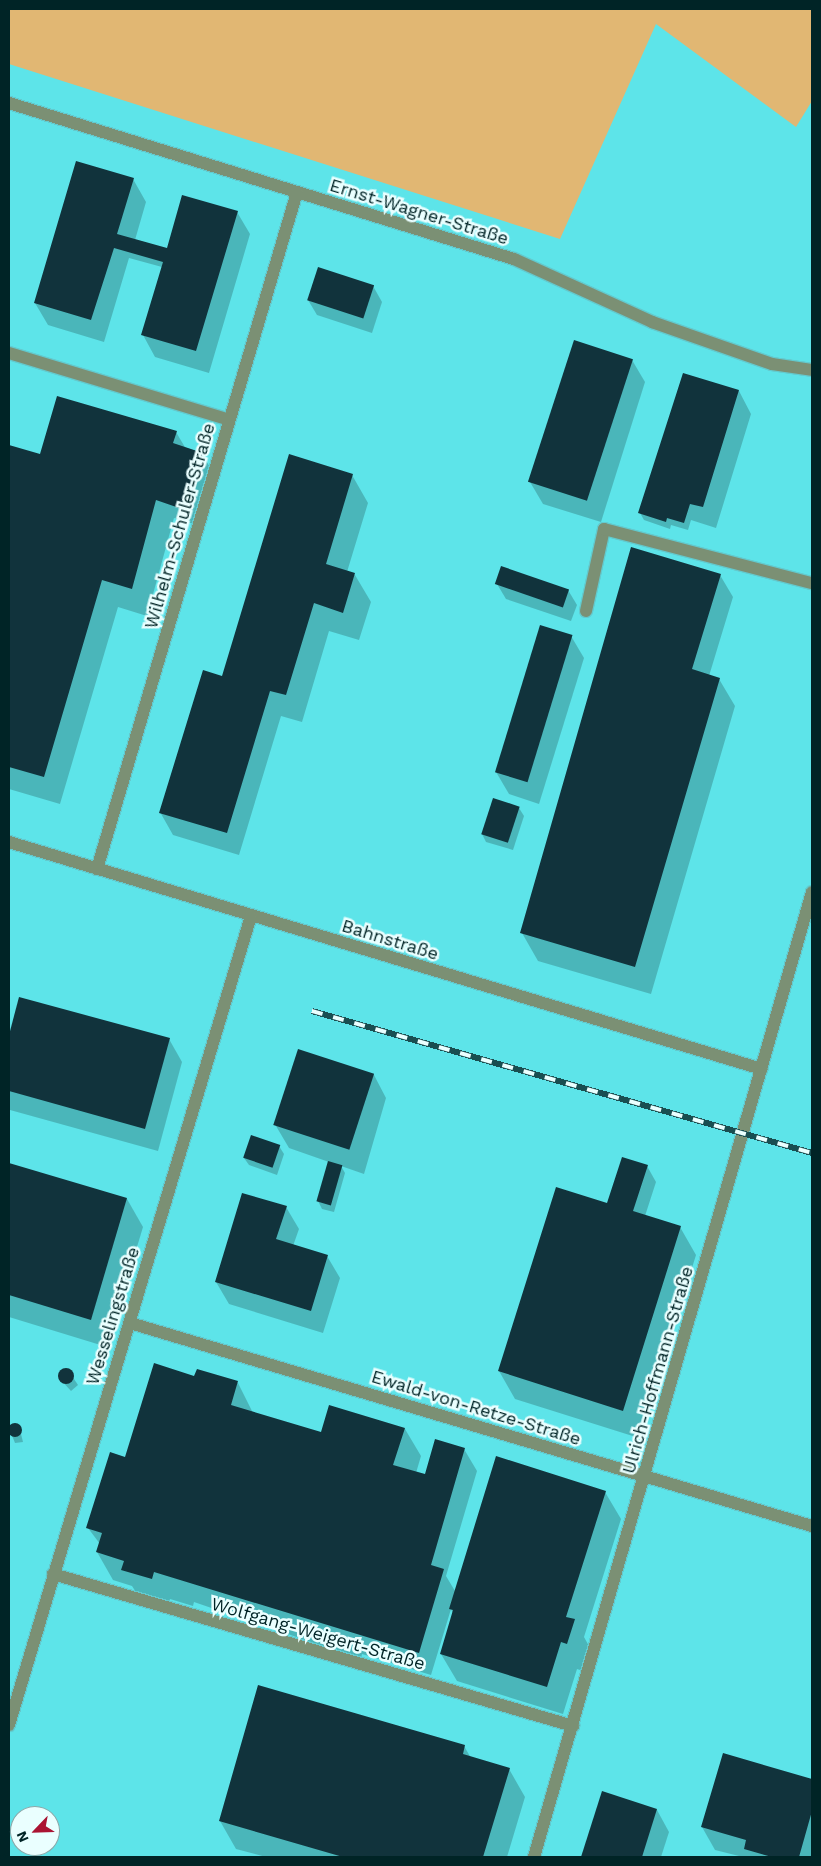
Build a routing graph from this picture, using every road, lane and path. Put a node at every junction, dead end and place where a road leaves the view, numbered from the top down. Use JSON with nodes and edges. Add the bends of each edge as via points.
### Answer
{"nodes":[{"id":1,"x":9,"y":103,"type":"edge"},
{"id":2,"x":297,"y":192,"type":"junction"},
{"id":3,"x":9,"y":353,"type":"edge"},
{"id":4,"x":812,"y":370,"type":"edge"},
{"id":5,"x":230,"y":420,"type":"junction"},
{"id":6,"x":812,"y":583,"type":"edge"},
{"id":7,"x":586,"y":611,"type":"dead end"},
{"id":8,"x":9,"y":842,"type":"edge"},
{"id":9,"x":97,"y":869,"type":"junction"},
{"id":10,"x":812,"y":892,"type":"edge"},
{"id":11,"x":251,"y":916,"type":"junction"},
{"id":12,"x":762,"y":1069,"type":"junction"},
{"id":13,"x":130,"y":1323,"type":"junction"},
{"id":14,"x":646,"y":1478,"type":"junction"},
{"id":15,"x":812,"y":1526,"type":"edge"},
{"id":16,"x":53,"y":1574,"type":"junction"},
{"id":17,"x":9,"y":1725,"type":"edge"},
{"id":18,"x":573,"y":1726,"type":"junction"},
{"id":19,"x":534,"y":1857,"type":"edge"}],
"edges":[{"from":1,"to":2,"type":"lane","name":"Ernst-Wagner-Straße"},
{"from":2,"to":4,"type":"lane","name":"Ernst-Wagner-Straße","via":[[514,259],[652,322],[772,364]]},
{"from":2,"to":5,"type":"lane","name":"Wilhelm-Schuler-Straße"},
{"from":3,"to":5,"type":"lane"},
{"from":5,"to":9,"type":"lane","name":"Wilhelm-Schuler-Straße"},
{"from":6,"to":7,"type":"lane","via":[[604,529]]},
{"from":8,"to":9,"type":"lane","name":"Bahnstraße"},
{"from":9,"to":11,"type":"lane","name":"Bahnstraße"},
{"from":10,"to":12,"type":"lane","name":"Ulrich-Hoffmann-Straße"},
{"from":11,"to":12,"type":"lane","name":"Bahnstraße"},
{"from":11,"to":13,"type":"lane","name":"Wesselingstraße"},
{"from":12,"to":14,"type":"lane","name":"Ulrich-Hoffmann-Straße"},
{"from":13,"to":14,"type":"lane","name":"Ewald-von-Retze-Straße"},
{"from":13,"to":16,"type":"lane","name":"Wesselingstraße"},
{"from":14,"to":15,"type":"lane","name":"Ewald-von-Retze-Straße"},
{"from":14,"to":18,"type":"lane","name":"Ulrich-Hoffmann-Straße"},
{"from":16,"to":17,"type":"lane","name":"Wesselingstraße"},
{"from":16,"to":18,"type":"lane","name":"Wolfgang-Weigert-Straße"},
{"from":18,"to":19,"type":"lane","name":"Ulrich-Hoffmann-Straße"}]}
